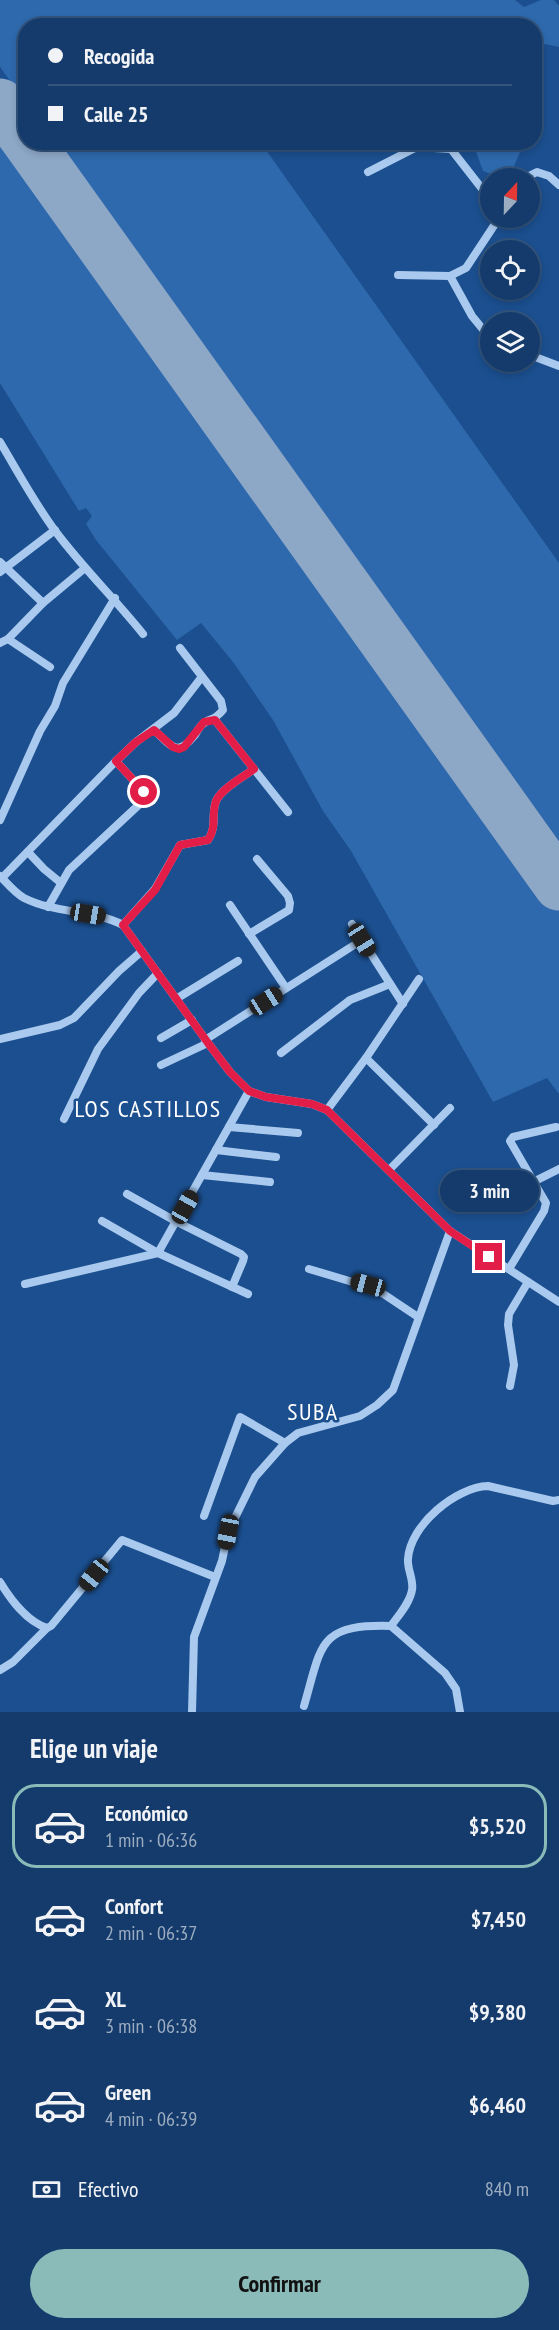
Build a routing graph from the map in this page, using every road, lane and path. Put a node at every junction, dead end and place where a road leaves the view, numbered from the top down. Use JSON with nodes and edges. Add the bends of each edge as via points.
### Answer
{"nodes":[{"id":1,"x":411,"y":150,"type":"edge"},
{"id":2,"x":451,"y":150,"type":"edge"},
{"id":3,"x":368,"y":172,"type":"dead end"},
{"id":4,"x":540,"y":173,"type":"edge"},
{"id":5,"x":559,"y":185,"type":"edge"},
{"id":6,"x":480,"y":186,"type":"edge"},
{"id":7,"x":492,"y":228,"type":"edge"},
{"id":8,"x":398,"y":275,"type":"dead end"},
{"id":9,"x":450,"y":276,"type":"junction"},
{"id":10,"x":480,"y":326,"type":"edge"},
{"id":11,"x":540,"y":359,"type":"edge"},
{"id":12,"x":559,"y":366,"type":"edge"},
{"id":13,"x":0,"y":442,"type":"edge"},
{"id":14,"x":55,"y":530,"type":"junction"},
{"id":15,"x":2,"y":567,"type":"edge"},
{"id":16,"x":85,"y":568,"type":"junction"},
{"id":17,"x":115,"y":598,"type":"junction"},
{"id":18,"x":43,"y":603,"type":"junction"},
{"id":19,"x":143,"y":634,"type":"dead end"},
{"id":20,"x":4,"y":641,"type":"edge"},
{"id":21,"x":180,"y":648,"type":"dead end"},
{"id":22,"x":50,"y":667,"type":"dead end"},
{"id":23,"x":201,"y":678,"type":"junction"},
{"id":24,"x":215,"y":720,"type":"junction"},
{"id":25,"x":154,"y":730,"type":"junction"},
{"id":26,"x":116,"y":761,"type":"junction"},
{"id":27,"x":254,"y":769,"type":"junction"},
{"id":28,"x":288,"y":812,"type":"dead end"},
{"id":29,"x":0,"y":820,"type":"edge"},
{"id":30,"x":28,"y":852,"type":"junction"},
{"id":31,"x":257,"y":859,"type":"dead end"},
{"id":32,"x":1,"y":877,"type":"edge"},
{"id":33,"x":61,"y":883,"type":"junction"},
{"id":34,"x":230,"y":905,"type":"dead end"},
{"id":35,"x":48,"y":907,"type":"junction"},
{"id":36,"x":352,"y":924,"type":"dead end"},
{"id":37,"x":123,"y":925,"type":"junction"},
{"id":38,"x":249,"y":934,"type":"junction"},
{"id":39,"x":362,"y":940,"type":"junction"},
{"id":40,"x":142,"y":951,"type":"junction"},
{"id":41,"x":238,"y":961,"type":"dead end"},
{"id":42,"x":158,"y":974,"type":"junction"},
{"id":43,"x":419,"y":980,"type":"dead end"},
{"id":44,"x":390,"y":984,"type":"junction"},
{"id":45,"x":286,"y":988,"type":"junction"},
{"id":46,"x":176,"y":999,"type":"junction"},
{"id":47,"x":403,"y":1004,"type":"junction"},
{"id":48,"x":192,"y":1020,"type":"junction"},
{"id":49,"x":161,"y":1038,"type":"dead end"},
{"id":50,"x":0,"y":1039,"type":"edge"},
{"id":51,"x":206,"y":1041,"type":"junction"},
{"id":52,"x":281,"y":1053,"type":"dead end"},
{"id":53,"x":366,"y":1058,"type":"junction"},
{"id":54,"x":161,"y":1065,"type":"dead end"},
{"id":55,"x":249,"y":1091,"type":"junction"},
{"id":56,"x":450,"y":1108,"type":"dead end"},
{"id":57,"x":327,"y":1110,"type":"junction"},
{"id":58,"x":64,"y":1119,"type":"dead end"},
{"id":59,"x":434,"y":1125,"type":"junction"},
{"id":60,"x":229,"y":1127,"type":"junction"},
{"id":61,"x":556,"y":1127,"type":"dead end"},
{"id":62,"x":298,"y":1133,"type":"dead end"},
{"id":63,"x":216,"y":1150,"type":"junction"},
{"id":64,"x":276,"y":1157,"type":"dead end"},
{"id":65,"x":559,"y":1169,"type":"edge"},
{"id":66,"x":389,"y":1170,"type":"junction"},
{"id":67,"x":202,"y":1175,"type":"junction"},
{"id":68,"x":533,"y":1180,"type":"junction"},
{"id":69,"x":270,"y":1182,"type":"dead end"},
{"id":70,"x":127,"y":1194,"type":"dead end"},
{"id":71,"x":503,"y":1197,"type":"dead end"},
{"id":72,"x":102,"y":1221,"type":"dead end"},
{"id":73,"x":177,"y":1222,"type":"junction"},
{"id":74,"x":450,"y":1231,"type":"junction"},
{"id":75,"x":158,"y":1253,"type":"junction"},
{"id":76,"x":309,"y":1269,"type":"dead end"},
{"id":77,"x":509,"y":1269,"type":"junction"},
{"id":78,"x":528,"y":1282,"type":"junction"},
{"id":79,"x":25,"y":1284,"type":"dead end"},
{"id":80,"x":232,"y":1287,"type":"junction"},
{"id":81,"x":248,"y":1294,"type":"dead end"},
{"id":82,"x":559,"y":1302,"type":"edge"},
{"id":83,"x":418,"y":1317,"type":"junction"},
{"id":84,"x":510,"y":1386,"type":"dead end"},
{"id":85,"x":285,"y":1443,"type":"junction"},
{"id":86,"x":559,"y":1500,"type":"edge"},
{"id":87,"x":204,"y":1516,"type":"dead end"},
{"id":88,"x":215,"y":1577,"type":"junction"},
{"id":89,"x":0,"y":1582,"type":"edge"},
{"id":90,"x":391,"y":1626,"type":"junction"},
{"id":91,"x":47,"y":1628,"type":"junction"},
{"id":92,"x":0,"y":1670,"type":"edge"},
{"id":93,"x":304,"y":1706,"type":"dead end"},
{"id":94,"x":192,"y":1712,"type":"edge"},
{"id":95,"x":460,"y":1712,"type":"edge"}],
"edges":[{"from":1,"to":3,"type":"street"},
{"from":2,"to":6,"type":"street"},
{"from":4,"to":5,"type":"street"},
{"from":7,"to":9,"type":"street","via":[[466,268]]},
{"from":8,"to":9,"type":"street"},
{"from":9,"to":10,"type":"street"},
{"from":11,"to":12,"type":"street"},
{"from":13,"to":14,"type":"street"},
{"from":14,"to":15,"type":"street"},
{"from":14,"to":16,"type":"street"},
{"from":15,"to":18,"type":"street"},
{"from":16,"to":17,"type":"street"},
{"from":16,"to":18,"type":"street"},
{"from":17,"to":19,"type":"street"},
{"from":17,"to":29,"type":"street","via":[[63,683]]},
{"from":18,"to":20,"type":"street"},
{"from":20,"to":22,"type":"street"},
{"from":21,"to":23,"type":"street"},
{"from":23,"to":24,"type":"street","via":[[223,705]]},
{"from":23,"to":25,"type":"street","via":[[174,713]]},
{"from":24,"to":25,"type":"street","via":[[204,722],[179,749]]},
{"from":24,"to":27,"type":"street"},
{"from":25,"to":26,"type":"street"},
{"from":26,"to":30,"type":"street"},
{"from":26,"to":33,"type":"street","via":[[144,792],[144,800],[69,870]]},
{"from":27,"to":28,"type":"street"},
{"from":27,"to":37,"type":"street","via":[[217,799],[214,832],[208,840],[180,845],[155,890]]},
{"from":30,"to":32,"type":"street"},
{"from":30,"to":33,"type":"street"},
{"from":31,"to":38,"type":"street","via":[[290,903],[289,910]]},
{"from":32,"to":35,"type":"street","via":[[22,897]]},
{"from":33,"to":35,"type":"street"},
{"from":34,"to":38,"type":"street"},
{"from":35,"to":37,"type":"street","via":[[108,917]]},
{"from":36,"to":39,"type":"street"},
{"from":37,"to":40,"type":"street"},
{"from":38,"to":45,"type":"street"},
{"from":39,"to":44,"type":"street"},
{"from":39,"to":45,"type":"street"},
{"from":40,"to":42,"type":"street"},
{"from":40,"to":50,"type":"street","via":[[74,1018]]},
{"from":41,"to":46,"type":"street"},
{"from":42,"to":46,"type":"street"},
{"from":42,"to":58,"type":"street","via":[[98,1049]]},
{"from":43,"to":47,"type":"street"},
{"from":44,"to":47,"type":"street"},
{"from":44,"to":52,"type":"street","via":[[350,1000]]},
{"from":45,"to":51,"type":"street"},
{"from":46,"to":48,"type":"street"},
{"from":47,"to":53,"type":"street"},
{"from":48,"to":49,"type":"street"},
{"from":48,"to":51,"type":"street"},
{"from":51,"to":54,"type":"street"},
{"from":51,"to":55,"type":"street"},
{"from":53,"to":57,"type":"street"},
{"from":53,"to":59,"type":"street"},
{"from":55,"to":57,"type":"street"},
{"from":55,"to":60,"type":"street"},
{"from":56,"to":59,"type":"street"},
{"from":57,"to":66,"type":"street"},
{"from":59,"to":66,"type":"street"},
{"from":60,"to":62,"type":"street"},
{"from":60,"to":63,"type":"street"},
{"from":61,"to":68,"type":"street","via":[[511,1139]]},
{"from":63,"to":64,"type":"street"},
{"from":63,"to":67,"type":"street"},
{"from":65,"to":68,"type":"street"},
{"from":66,"to":74,"type":"street"},
{"from":67,"to":69,"type":"street"},
{"from":67,"to":73,"type":"street"},
{"from":68,"to":71,"type":"street"},
{"from":68,"to":77,"type":"street","via":[[545,1207]]},
{"from":70,"to":73,"type":"street"},
{"from":72,"to":75,"type":"street"},
{"from":73,"to":75,"type":"street"},
{"from":73,"to":80,"type":"street","via":[[242,1254]]},
{"from":74,"to":77,"type":"street"},
{"from":74,"to":83,"type":"street"},
{"from":75,"to":79,"type":"street"},
{"from":75,"to":80,"type":"street"},
{"from":76,"to":83,"type":"street","via":[[376,1289]]},
{"from":77,"to":78,"type":"street"},
{"from":78,"to":82,"type":"street"},
{"from":78,"to":84,"type":"street","via":[[509,1314],[514,1365]]},
{"from":80,"to":81,"type":"street"},
{"from":83,"to":85,"type":"street","via":[[393,1390],[360,1416],[298,1433]]},
{"from":85,"to":87,"type":"street","via":[[240,1417]]},
{"from":85,"to":88,"type":"street","via":[[255,1477],[228,1532]]},
{"from":86,"to":90,"type":"street","via":[[478,1486],[427,1518],[417,1531],[408,1560],[410,1596]]},
{"from":88,"to":91,"type":"street","via":[[122,1540]]},
{"from":88,"to":94,"type":"street","via":[[194,1638]]},
{"from":89,"to":91,"type":"street","via":[[13,1603]]},
{"from":90,"to":93,"type":"street","via":[[363,1626],[334,1635],[321,1650]]},
{"from":90,"to":95,"type":"street","via":[[445,1674],[456,1689]]},
{"from":91,"to":92,"type":"street"}]}
